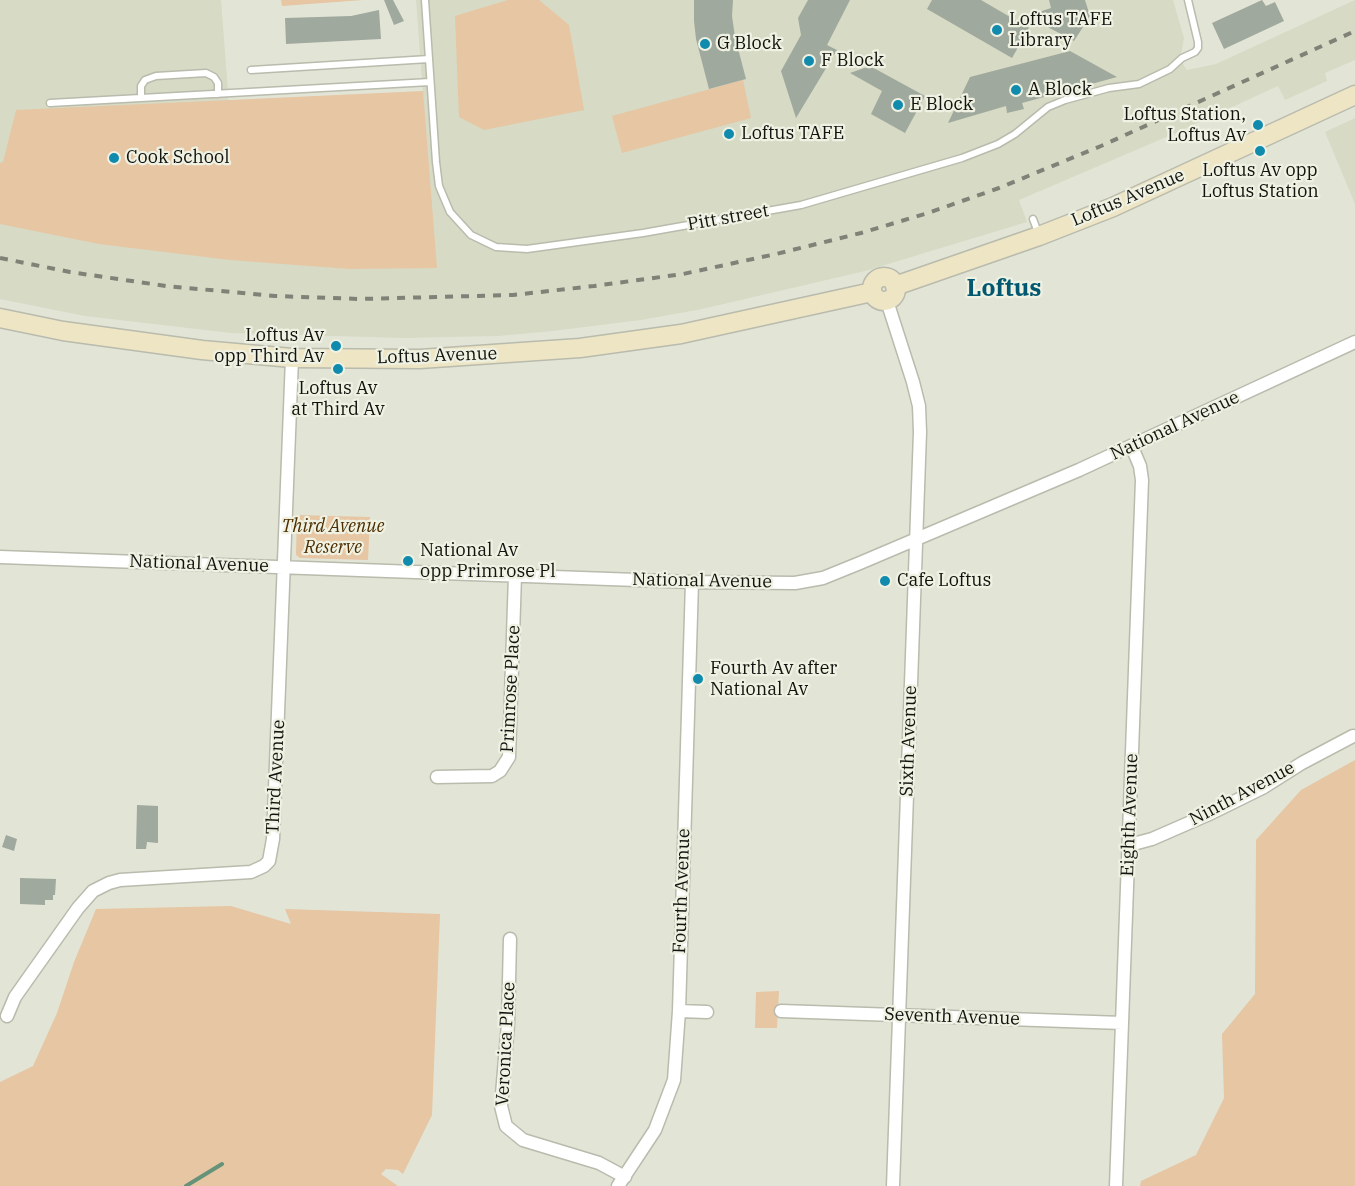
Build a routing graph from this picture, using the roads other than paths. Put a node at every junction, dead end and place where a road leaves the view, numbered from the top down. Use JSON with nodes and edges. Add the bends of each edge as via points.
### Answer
{"nodes":[{"id":1,"x":424,"y":0,"type":"edge"},
{"id":2,"x":1188,"y":0,"type":"edge"},
{"id":3,"x":429,"y":59,"type":"junction"},
{"id":4,"x":251,"y":70,"type":"dead end"},
{"id":5,"x":430,"y":82,"type":"junction"},
{"id":6,"x":218,"y":94,"type":"junction"},
{"id":7,"x":1355,"y":95,"type":"edge"},
{"id":8,"x":141,"y":98,"type":"junction"},
{"id":9,"x":50,"y":103,"type":"dead end"},
{"id":10,"x":885,"y":293,"type":"junction"},
{"id":11,"x":0,"y":318,"type":"edge"},
{"id":12,"x":1355,"y":342,"type":"edge"},
{"id":13,"x":292,"y":358,"type":"junction"},
{"id":14,"x":1132,"y":447,"type":"junction"},
{"id":15,"x":916,"y":539,"type":"junction"},
{"id":16,"x":0,"y":557,"type":"edge"},
{"id":17,"x":285,"y":566,"type":"junction"},
{"id":18,"x":515,"y":575,"type":"junction"},
{"id":19,"x":692,"y":582,"type":"junction"},
{"id":20,"x":1353,"y":736,"type":"dead end"},
{"id":21,"x":437,"y":777,"type":"dead end"},
{"id":22,"x":1129,"y":842,"type":"junction"},
{"id":23,"x":510,"y":939,"type":"dead end"},
{"id":24,"x":679,"y":1011,"type":"junction"},
{"id":25,"x":781,"y":1011,"type":"dead end"},
{"id":26,"x":707,"y":1012,"type":"dead end"},
{"id":27,"x":7,"y":1016,"type":"dead end"},
{"id":28,"x":899,"y":1016,"type":"junction"},
{"id":29,"x":1122,"y":1023,"type":"junction"},
{"id":30,"x":621,"y":1182,"type":"edge"},
{"id":31,"x":893,"y":1186,"type":"edge"},
{"id":32,"x":1116,"y":1186,"type":"edge"}],
"edges":[{"from":1,"to":3,"type":"lane","name":"Pitt street"},
{"from":2,"to":5,"type":"lane","name":"Pitt street","via":[[1198,48],[1170,69],[1139,84],[1109,88],[1048,107],[999,144],[939,166],[801,206],[527,249],[496,246],[471,235],[450,212],[439,186]]},
{"from":3,"to":4,"type":"lane"},
{"from":3,"to":5,"type":"lane","name":"Pitt street"},
{"from":5,"to":6,"type":"lane"},
{"from":6,"to":8,"type":"lane"},
{"from":6,"to":8,"type":"lane","via":[[218,83],[206,73],[156,76],[141,86]]},
{"from":7,"to":10,"type":"street","name":"Loftus Avenue","via":[[1113,207],[1036,227]]},
{"from":8,"to":9,"type":"lane"},
{"from":10,"to":13,"type":"street","name":"Loftus Avenue","via":[[681,334],[580,348],[420,359]]},
{"from":10,"to":15,"type":"street","name":"Sixth Avenue","via":[[919,406]]},
{"from":11,"to":13,"type":"street","name":"Loftus Avenue","via":[[138,343]]},
{"from":12,"to":14,"type":"street","name":"National Avenue"},
{"from":13,"to":17,"type":"street","name":"Third Avenue"},
{"from":14,"to":15,"type":"street","name":"National Avenue"},
{"from":14,"to":22,"type":"street","name":"Eighth Avenue","via":[[1142,480]]},
{"from":15,"to":19,"type":"street","name":"National Avenue","via":[[823,578],[783,583]]},
{"from":15,"to":28,"type":"street","name":"Sixth Avenue"},
{"from":16,"to":17,"type":"street","name":"National Avenue"},
{"from":17,"to":18,"type":"street","name":"National Avenue"},
{"from":17,"to":27,"type":"street","name":"Third Avenue","via":[[269,861],[251,872],[120,880],[93,891],[21,989]]},
{"from":18,"to":19,"type":"street","name":"National Avenue"},
{"from":18,"to":21,"type":"street","name":"Primrose Place","via":[[509,758],[492,776]]},
{"from":19,"to":24,"type":"street","name":"Fourth Avenue"},
{"from":20,"to":22,"type":"street","name":"Ninth Avenue","via":[[1208,815],[1152,839]]},
{"from":22,"to":29,"type":"street","name":"Eighth Avenue"},
{"from":23,"to":30,"type":"street","name":"Veronica Place","via":[[501,1106],[506,1126],[523,1140],[599,1163]]},
{"from":24,"to":26,"type":"street"},
{"from":24,"to":30,"type":"street","name":"Fourth Avenue","via":[[674,1080],[666,1106]]},
{"from":25,"to":28,"type":"street","name":"Seventh Avenue"},
{"from":28,"to":29,"type":"street","name":"Seventh Avenue"},
{"from":28,"to":31,"type":"street","name":"Sixth Avenue"},
{"from":29,"to":32,"type":"street","name":"Eighth Avenue"}]}
